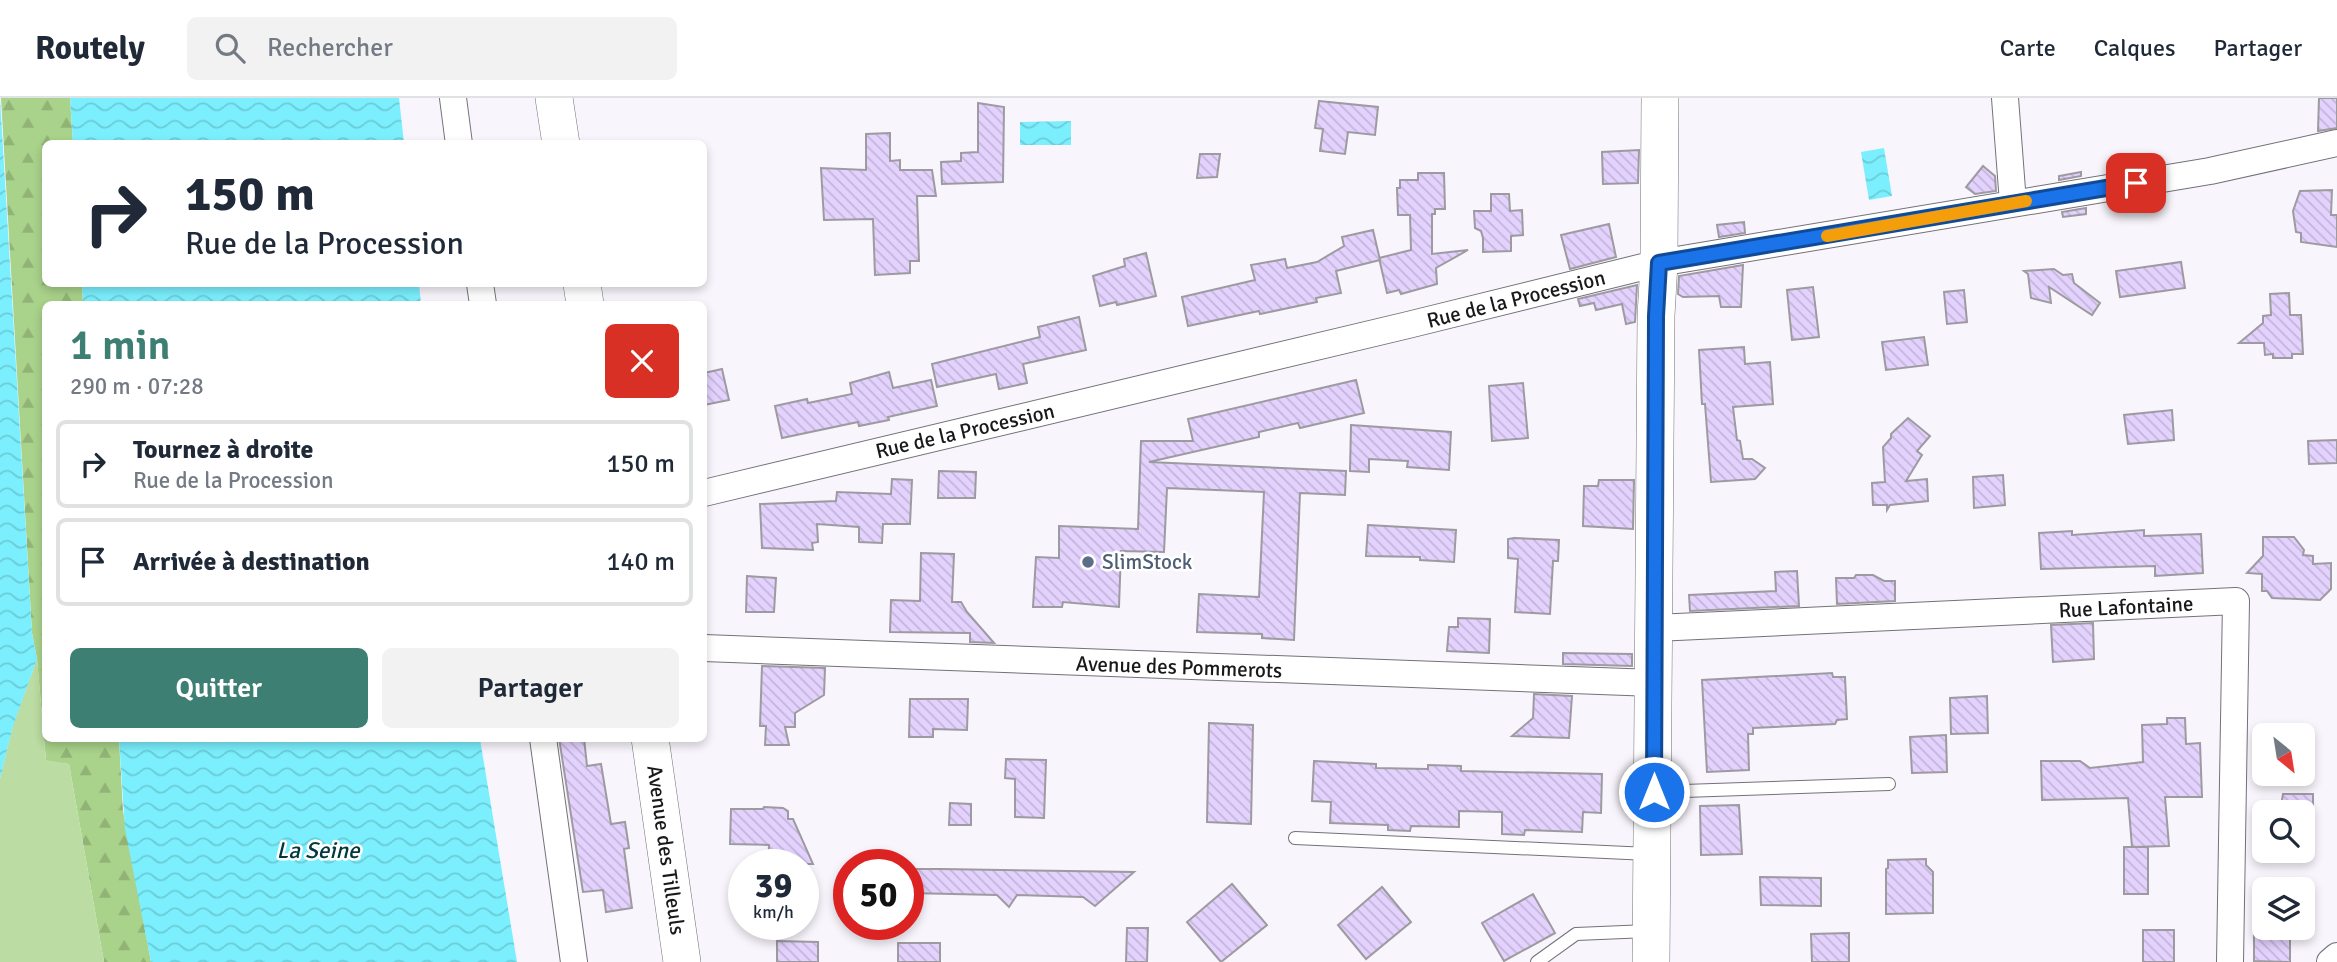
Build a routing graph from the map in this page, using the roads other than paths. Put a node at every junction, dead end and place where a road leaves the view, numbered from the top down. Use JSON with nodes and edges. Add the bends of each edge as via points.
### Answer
{"nodes":[{"id":1,"x":453,"y":98,"type":"edge"},
{"id":2,"x":554,"y":98,"type":"edge"},
{"id":3,"x":1660,"y":98,"type":"edge"},
{"id":4,"x":2004,"y":98,"type":"edge"},
{"id":5,"x":458,"y":140,"type":"edge"},
{"id":6,"x":560,"y":140,"type":"edge"},
{"id":7,"x":2337,"y":143,"type":"edge"},
{"id":8,"x":2013,"y":203,"type":"junction"},
{"id":9,"x":1659,"y":263,"type":"junction"},
{"id":10,"x":707,"y":492,"type":"edge"},
{"id":11,"x":1655,"y":628,"type":"junction"},
{"id":12,"x":707,"y":648,"type":"edge"},
{"id":13,"x":1654,"y":683,"type":"junction"},
{"id":14,"x":544,"y":742,"type":"edge"},
{"id":15,"x":651,"y":742,"type":"edge"},
{"id":16,"x":1889,"y":784,"type":"dead end"},
{"id":17,"x":1654,"y":792,"type":"junction"},
{"id":18,"x":1295,"y":838,"type":"dead end"},
{"id":19,"x":1653,"y":854,"type":"junction"},
{"id":20,"x":1651,"y":947,"type":"edge"},
{"id":21,"x":2337,"y":956,"type":"edge"},
{"id":22,"x":574,"y":962,"type":"edge"},
{"id":23,"x":682,"y":962,"type":"edge"},
{"id":24,"x":1536,"y":962,"type":"edge"},
{"id":25,"x":2230,"y":962,"type":"edge"},
{"id":26,"x":2330,"y":962,"type":"edge"}],
"edges":[{"from":1,"to":5,"type":"street"},
{"from":2,"to":6,"type":"main road"},
{"from":3,"to":9,"type":"main road"},
{"from":4,"to":8,"type":"street"},
{"from":7,"to":8,"type":"street","name":"Rue de la Procession","via":[[2210,171]]},
{"from":8,"to":9,"type":"street","name":"Rue de la Procession"},
{"from":9,"to":10,"type":"street","name":"Rue de la Procession"},
{"from":9,"to":11,"type":"main road"},
{"from":11,"to":13,"type":"main road"},
{"from":11,"to":25,"type":"street","name":"Rue Lafontaine","via":[[2236,601]]},
{"from":12,"to":13,"type":"street","name":"Avenue des Pommerots"},
{"from":13,"to":17,"type":"main road"},
{"from":14,"to":22,"type":"street"},
{"from":15,"to":23,"type":"main road","name":"Avenue des Tilleuls"},
{"from":16,"to":17,"type":"lane"},
{"from":17,"to":19,"type":"main road"},
{"from":18,"to":19,"type":"lane"},
{"from":19,"to":20,"type":"main road"},
{"from":20,"to":24,"type":"lane","via":[[1576,934]]},
{"from":21,"to":26,"type":"street"}]}
